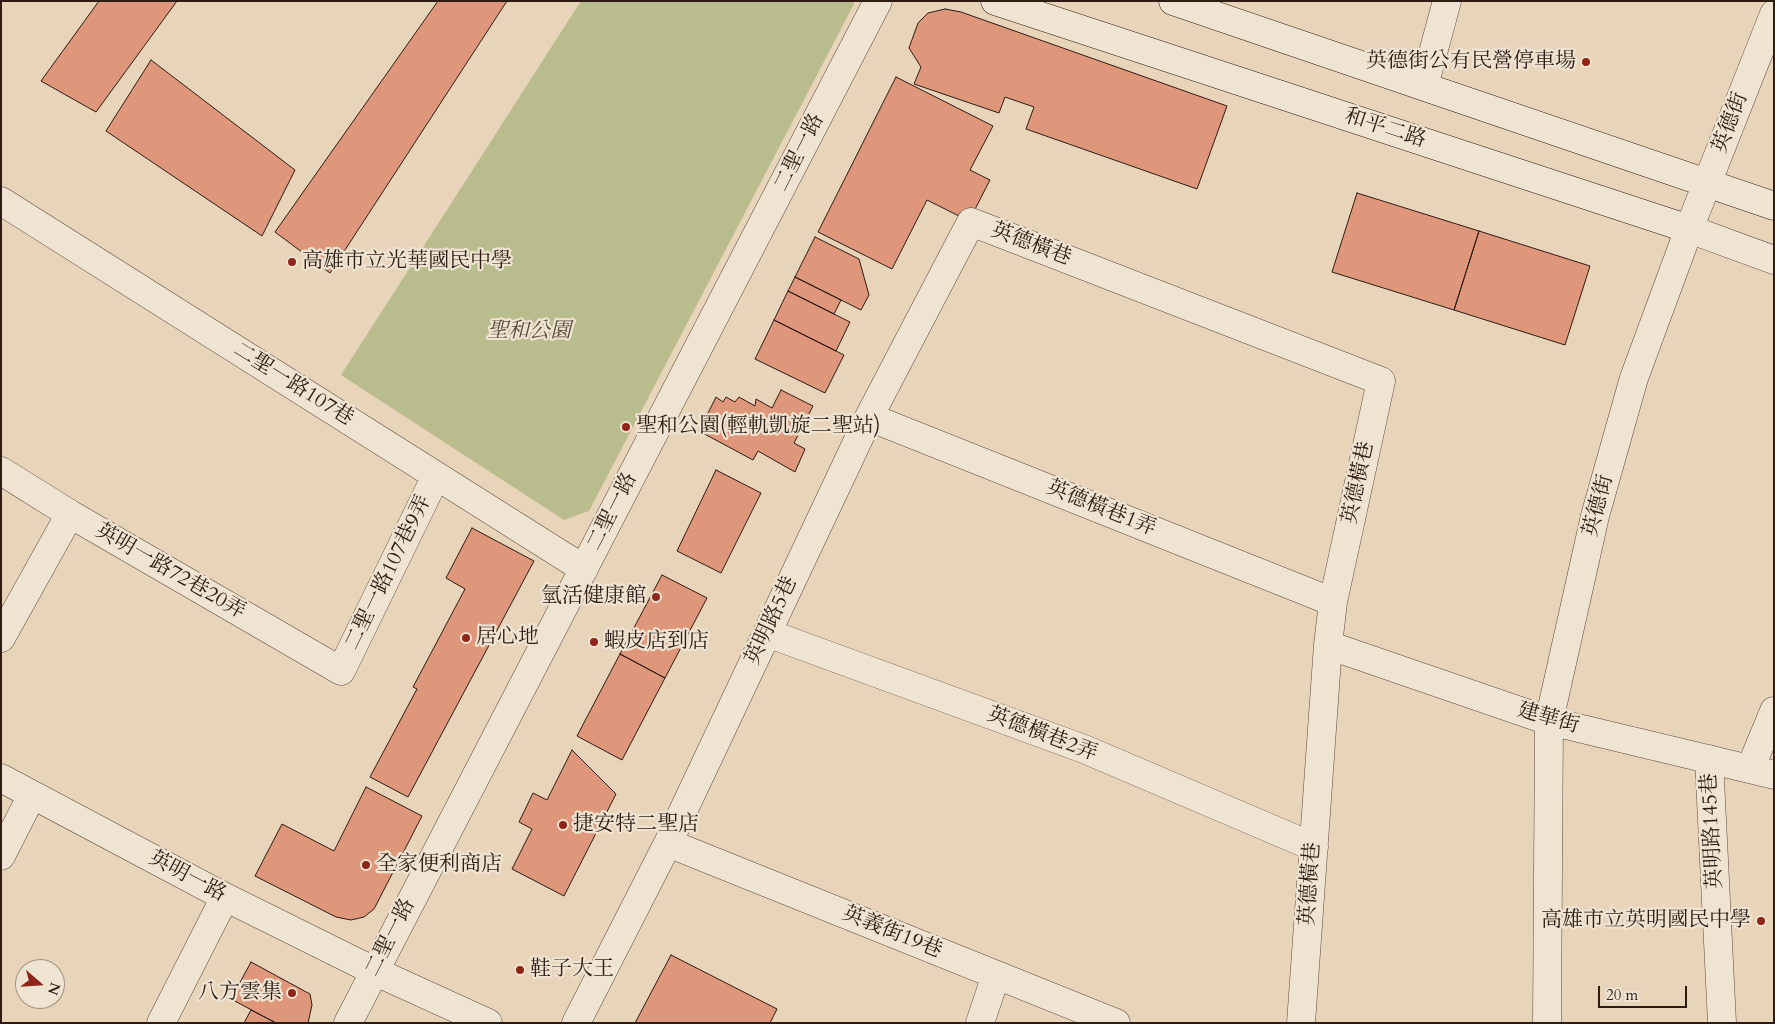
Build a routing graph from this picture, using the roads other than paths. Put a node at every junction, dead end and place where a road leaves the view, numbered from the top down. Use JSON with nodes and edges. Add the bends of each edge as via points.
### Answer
{"nodes":[{"id":1,"x":878,"y":1,"type":"edge"},
{"id":2,"x":995,"y":1,"type":"edge"},
{"id":3,"x":1173,"y":1,"type":"edge"},
{"id":4,"x":1447,"y":1,"type":"edge"},
{"id":5,"x":1774,"y":14,"type":"edge"},
{"id":6,"x":1763,"y":72,"type":"edge"},
{"id":7,"x":1424,"y":86,"type":"junction"},
{"id":8,"x":1708,"y":184,"type":"junction"},
{"id":9,"x":1,"y":201,"type":"edge"},
{"id":10,"x":1774,"y":206,"type":"edge"},
{"id":11,"x":971,"y":222,"type":"joint"},
{"id":12,"x":1689,"y":229,"type":"junction"},
{"id":13,"x":1774,"y":260,"type":"edge"},
{"id":14,"x":869,"y":417,"type":"junction"},
{"id":15,"x":1,"y":471,"type":"edge"},
{"id":16,"x":436,"y":476,"type":"junction"},
{"id":17,"x":70,"y":514,"type":"junction"},
{"id":18,"x":584,"y":569,"type":"junction"},
{"id":19,"x":1333,"y":602,"type":"junction"},
{"id":20,"x":767,"y":633,"type":"junction"},
{"id":21,"x":1,"y":638,"type":"edge"},
{"id":22,"x":1328,"y":645,"type":"junction"},
{"id":23,"x":341,"y":671,"type":"joint"},
{"id":24,"x":1774,"y":711,"type":"edge"},
{"id":25,"x":1549,"y":721,"type":"junction"},
{"id":26,"x":1710,"y":759,"type":"junction"},
{"id":27,"x":1762,"y":772,"type":"edge"},
{"id":28,"x":1,"y":778,"type":"edge"},
{"id":29,"x":32,"y":794,"type":"junction"},
{"id":30,"x":668,"y":843,"type":"junction"},
{"id":31,"x":1314,"y":847,"type":"junction"},
{"id":32,"x":1,"y":856,"type":"edge"},
{"id":33,"x":225,"y":897,"type":"junction"},
{"id":34,"x":374,"y":971,"type":"junction"},
{"id":35,"x":996,"y":975,"type":"junction"},
{"id":36,"x":161,"y":1023,"type":"edge"},
{"id":37,"x":348,"y":1023,"type":"edge"},
{"id":38,"x":488,"y":1023,"type":"edge"},
{"id":39,"x":576,"y":1023,"type":"edge"},
{"id":40,"x":980,"y":1023,"type":"edge"},
{"id":41,"x":1116,"y":1023,"type":"edge"},
{"id":42,"x":1301,"y":1023,"type":"edge"},
{"id":43,"x":1547,"y":1023,"type":"edge"},
{"id":44,"x":1722,"y":1023,"type":"edge"}],
"edges":[{"from":1,"to":18,"type":"street","name":"二聖一路"},
{"from":2,"to":12,"type":"street","name":"和平二路"},
{"from":3,"to":7,"type":"street"},
{"from":4,"to":7,"type":"street"},
{"from":5,"to":6,"type":"street","name":"英德街"},
{"from":6,"to":8,"type":"street","name":"英德街"},
{"from":7,"to":8,"type":"street"},
{"from":8,"to":10,"type":"street"},
{"from":8,"to":12,"type":"street","name":"英德街"},
{"from":9,"to":16,"type":"street","name":"二聖一路107巷"},
{"from":11,"to":14,"type":"street","name":"英明路5巷"},
{"from":11,"to":19,"type":"street","name":"英德橫巷","via":[[1381,381]]},
{"from":12,"to":13,"type":"street","name":"和平二路"},
{"from":12,"to":25,"type":"street","name":"英德街","via":[[1627,406],[1595,516]]},
{"from":14,"to":19,"type":"street","name":"英德橫巷1弄"},
{"from":14,"to":20,"type":"street","name":"英明路5巷"},
{"from":15,"to":17,"type":"street","name":"英明一路72巷20弄"},
{"from":16,"to":18,"type":"street","name":"二聖一路107巷"},
{"from":16,"to":23,"type":"street","name":"二聖一路107巷9弄"},
{"from":17,"to":21,"type":"street"},
{"from":17,"to":23,"type":"street","name":"英明一路72巷20弄"},
{"from":18,"to":34,"type":"street","name":"二聖一路"},
{"from":19,"to":22,"type":"street","name":"英德橫巷"},
{"from":20,"to":30,"type":"street","name":"英明路5巷"},
{"from":20,"to":31,"type":"street","name":"英德橫巷2弄","via":[[1084,749]]},
{"from":22,"to":25,"type":"street","name":"建華街"},
{"from":22,"to":31,"type":"street","name":"英德橫巷"},
{"from":24,"to":27,"type":"street"},
{"from":25,"to":26,"type":"street","name":"建華街"},
{"from":25,"to":43,"type":"street","name":"英德街"},
{"from":26,"to":27,"type":"street","name":"建華街"},
{"from":26,"to":44,"type":"street","name":"英明路145巷"},
{"from":28,"to":29,"type":"street","name":"英明一路"},
{"from":29,"to":32,"type":"street"},
{"from":29,"to":33,"type":"street","name":"英明一路"},
{"from":30,"to":35,"type":"street","name":"英義街19巷"},
{"from":30,"to":39,"type":"street","name":"英明路5巷"},
{"from":31,"to":42,"type":"street","name":"英德橫巷"},
{"from":33,"to":34,"type":"street","name":"英明一路"},
{"from":33,"to":36,"type":"street"},
{"from":34,"to":37,"type":"street","name":"二聖一路"},
{"from":34,"to":38,"type":"street","name":"英明一路"},
{"from":35,"to":40,"type":"street"},
{"from":35,"to":41,"type":"street","name":"英義街19巷"}]}
